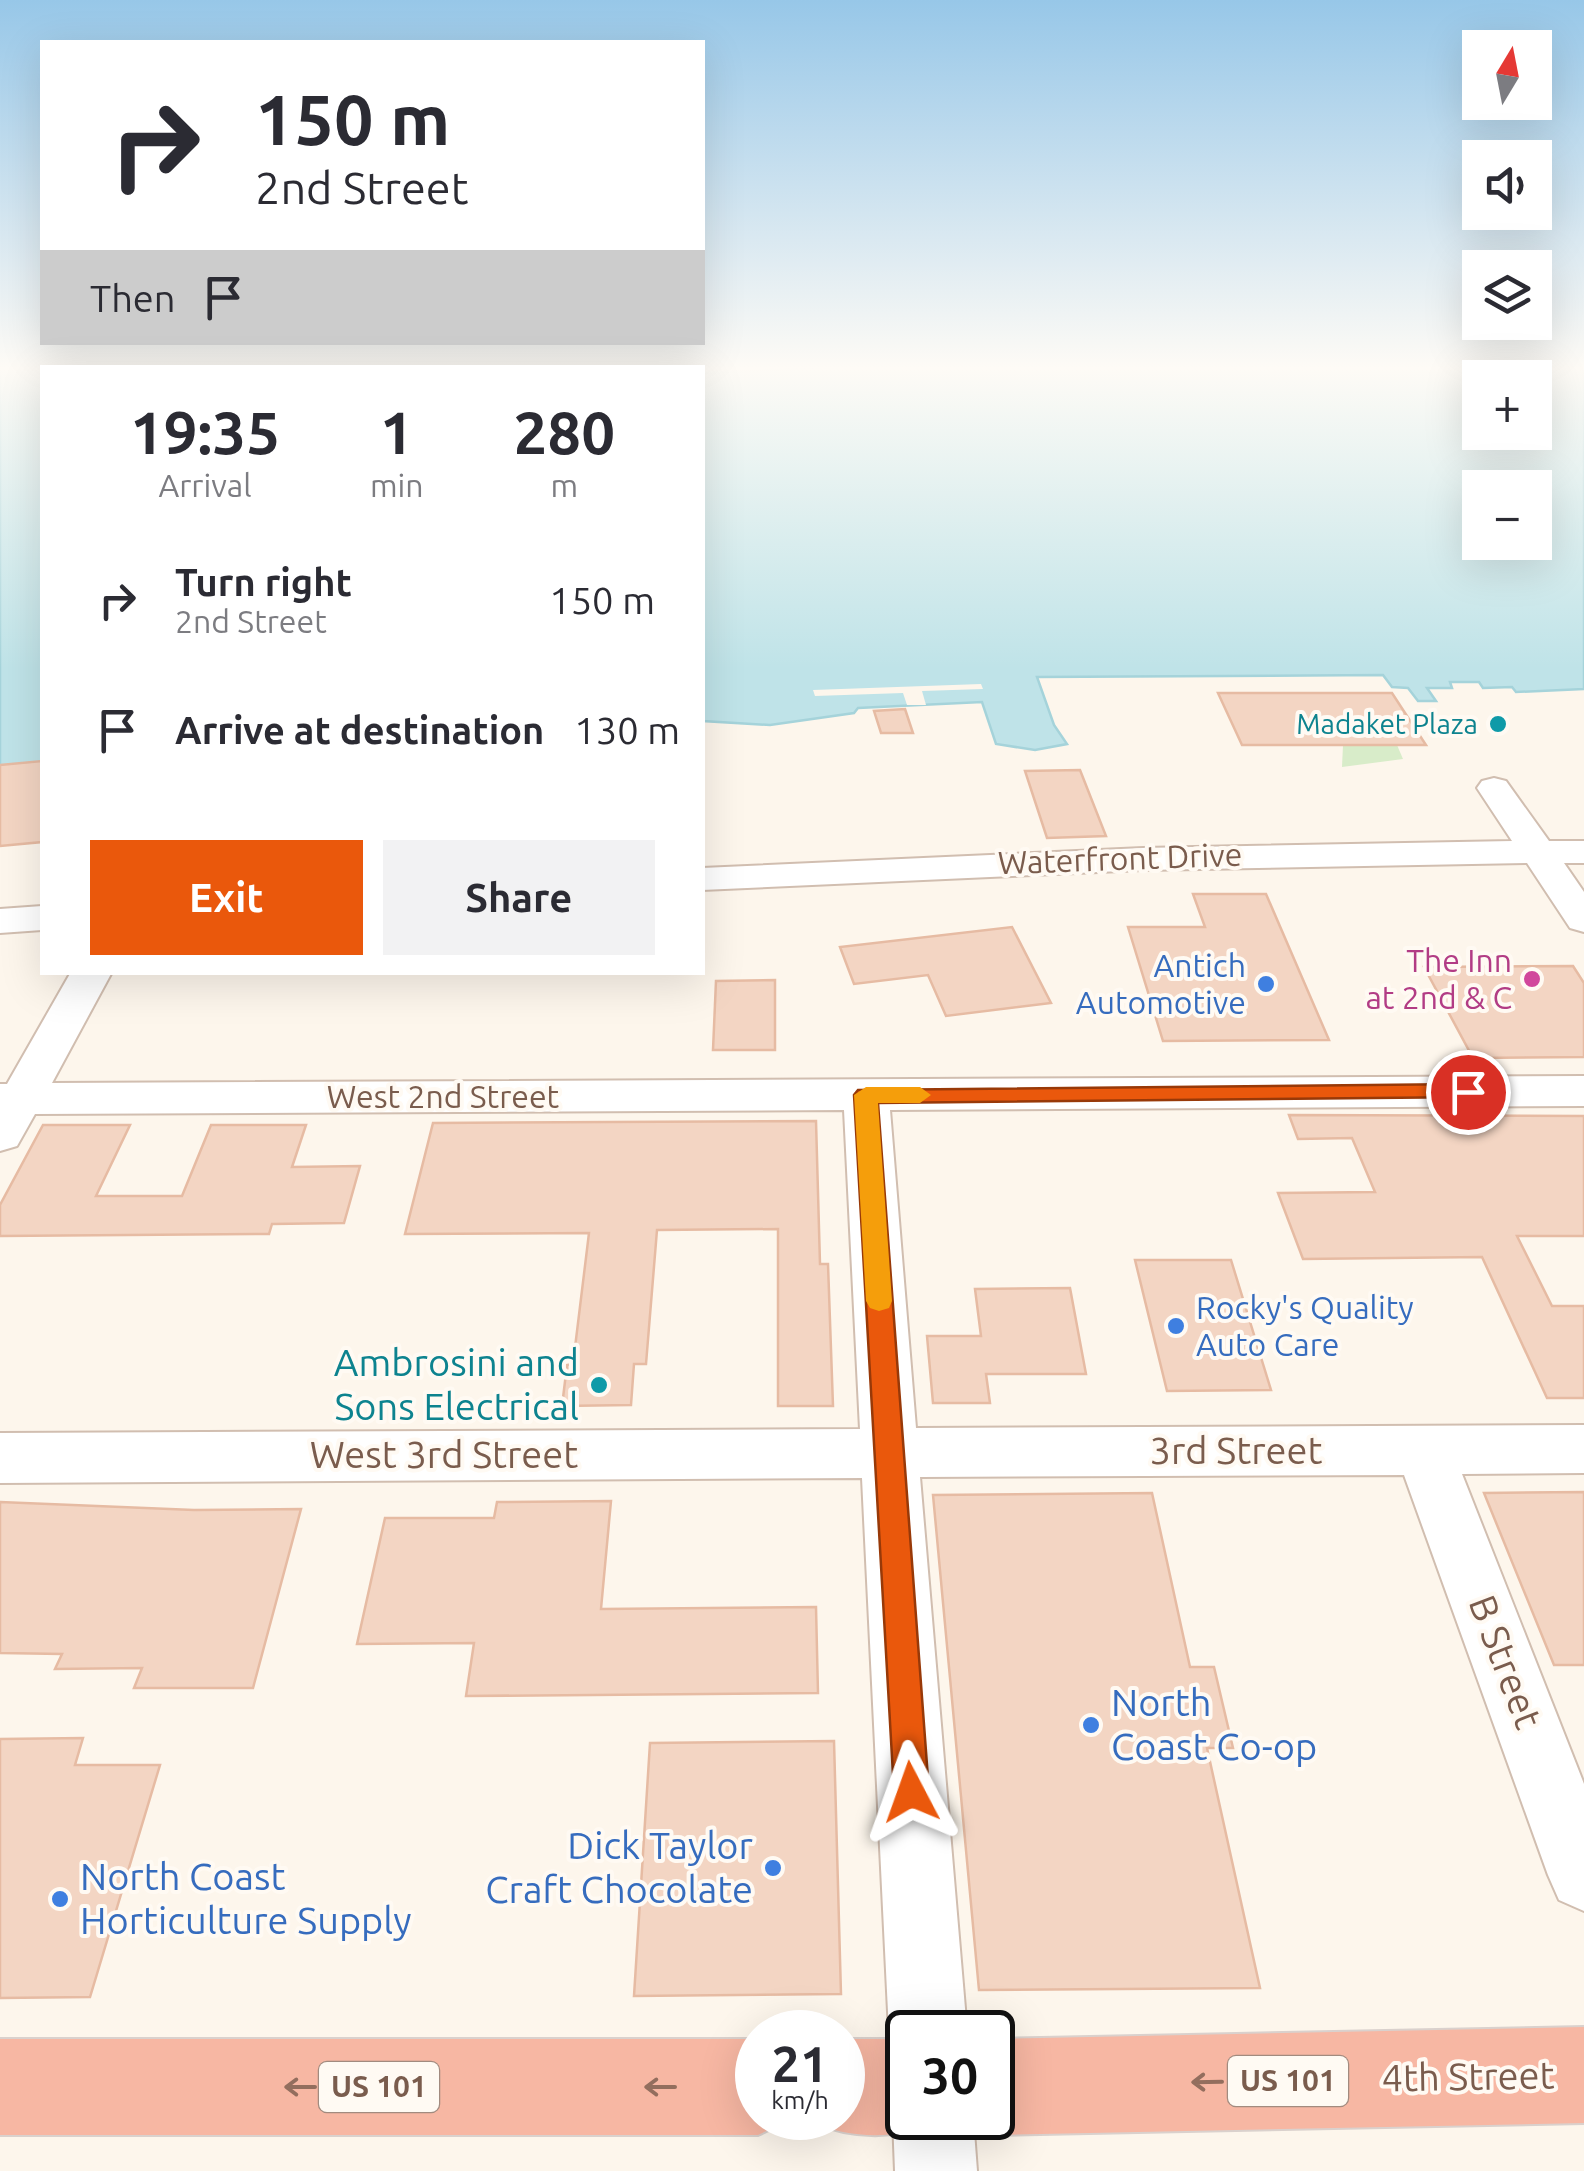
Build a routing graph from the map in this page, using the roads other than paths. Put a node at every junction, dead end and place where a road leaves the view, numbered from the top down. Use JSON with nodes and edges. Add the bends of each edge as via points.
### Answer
{"nodes":[{"id":1,"x":1494,"y":788,"type":"dead end"},
{"id":2,"x":1538,"y":852,"type":"junction"},
{"id":3,"x":1584,"y":852,"type":"edge"},
{"id":4,"x":705,"y":879,"type":"edge"},
{"id":5,"x":40,"y":918,"type":"edge"},
{"id":6,"x":1584,"y":920,"type":"edge"},
{"id":7,"x":0,"y":921,"type":"edge"},
{"id":8,"x":90,"y":975,"type":"edge"},
{"id":9,"x":1584,"y":1091,"type":"edge"},
{"id":10,"x":866,"y":1095,"type":"junction"},
{"id":11,"x":7,"y":1111,"type":"edge"},
{"id":12,"x":1584,"y":1448,"type":"edge"},
{"id":13,"x":1424,"y":1450,"type":"junction"},
{"id":14,"x":889,"y":1453,"type":"junction"},
{"id":15,"x":0,"y":1458,"type":"edge"},
{"id":16,"x":1584,"y":1875,"type":"edge"},
{"id":17,"x":927,"y":2010,"type":"edge"},
{"id":18,"x":1584,"y":2075,"type":"edge"},
{"id":19,"x":1015,"y":2086,"type":"edge"},
{"id":20,"x":0,"y":2087,"type":"edge"},
{"id":21,"x":735,"y":2087,"type":"edge"},
{"id":22,"x":934,"y":2140,"type":"edge"},
{"id":23,"x":936,"y":2171,"type":"edge"}],
"edges":[{"from":1,"to":2,"type":"street"},
{"from":2,"to":3,"type":"street","name":"Waterfront Drive"},
{"from":2,"to":4,"type":"street","name":"Waterfront Drive","via":[[1244,854]]},
{"from":2,"to":6,"type":"street"},
{"from":5,"to":7,"type":"street"},
{"from":8,"to":11,"type":"street"},
{"from":9,"to":10,"type":"street","name":"West 2nd Street"},
{"from":10,"to":11,"type":"street","name":"West 2nd Street"},
{"from":10,"to":14,"type":"street"},
{"from":12,"to":13,"type":"street","name":"3rd Street"},
{"from":13,"to":14,"type":"street","name":"3rd Street"},
{"from":13,"to":16,"type":"street","name":"B Street"},
{"from":14,"to":15,"type":"street","name":"West 3rd Street"},
{"from":14,"to":17,"type":"street"},
{"from":18,"to":19,"type":"highway","name":"4th Street","number":"US 101","one_way":true},
{"from":21,"to":20,"type":"highway","number":"US 101","one_way":true},
{"from":22,"to":23,"type":"street"}]}
